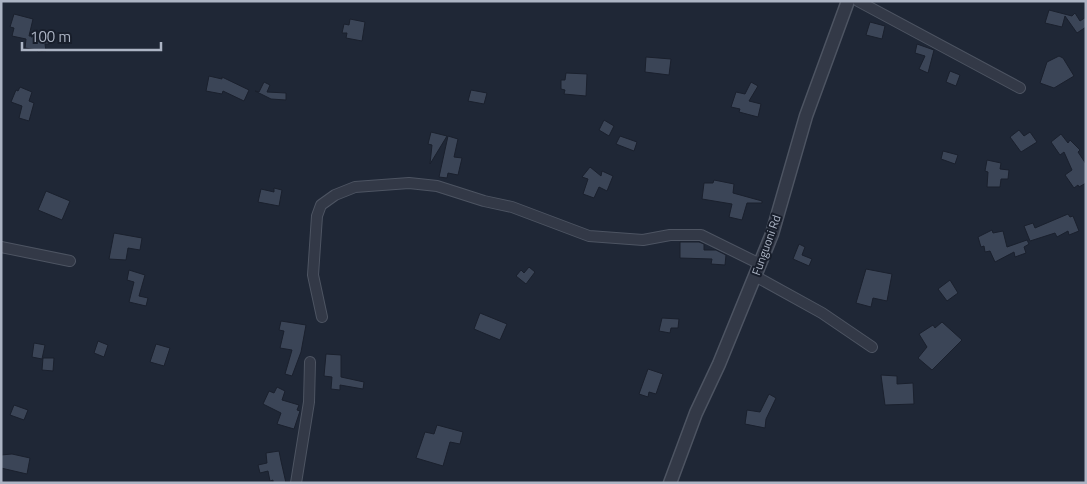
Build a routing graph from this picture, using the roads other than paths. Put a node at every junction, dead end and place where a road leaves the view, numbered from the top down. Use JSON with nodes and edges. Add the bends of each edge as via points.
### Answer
{"nodes":[{"id":1,"x":848,"y":1,"type":"edge"},
{"id":2,"x":858,"y":1,"type":"edge"},
{"id":3,"x":1020,"y":88,"type":"dead end"},
{"id":4,"x":1,"y":247,"type":"edge"},
{"id":5,"x":70,"y":261,"type":"dead end"},
{"id":6,"x":758,"y":270,"type":"junction"},
{"id":7,"x":322,"y":317,"type":"dead end"},
{"id":8,"x":872,"y":346,"type":"dead end"},
{"id":9,"x":310,"y":362,"type":"dead end"},
{"id":10,"x":296,"y":483,"type":"edge"},
{"id":11,"x":670,"y":483,"type":"edge"}],
"edges":[{"from":1,"to":6,"type":"street","name":"Funguoni Rd","via":[[806,116],[772,234]]},
{"from":2,"to":3,"type":"street"},
{"from":4,"to":5,"type":"street"},
{"from":6,"to":7,"type":"street","via":[[701,235],[670,235],[643,240],[589,236],[512,207],[437,186],[409,183],[355,186],[321,205],[317,216],[313,275]]},
{"from":6,"to":8,"type":"street"},
{"from":6,"to":11,"type":"street","name":"Funguoni Rd","via":[[696,413]]},
{"from":9,"to":10,"type":"street","via":[[309,402]]}]}
